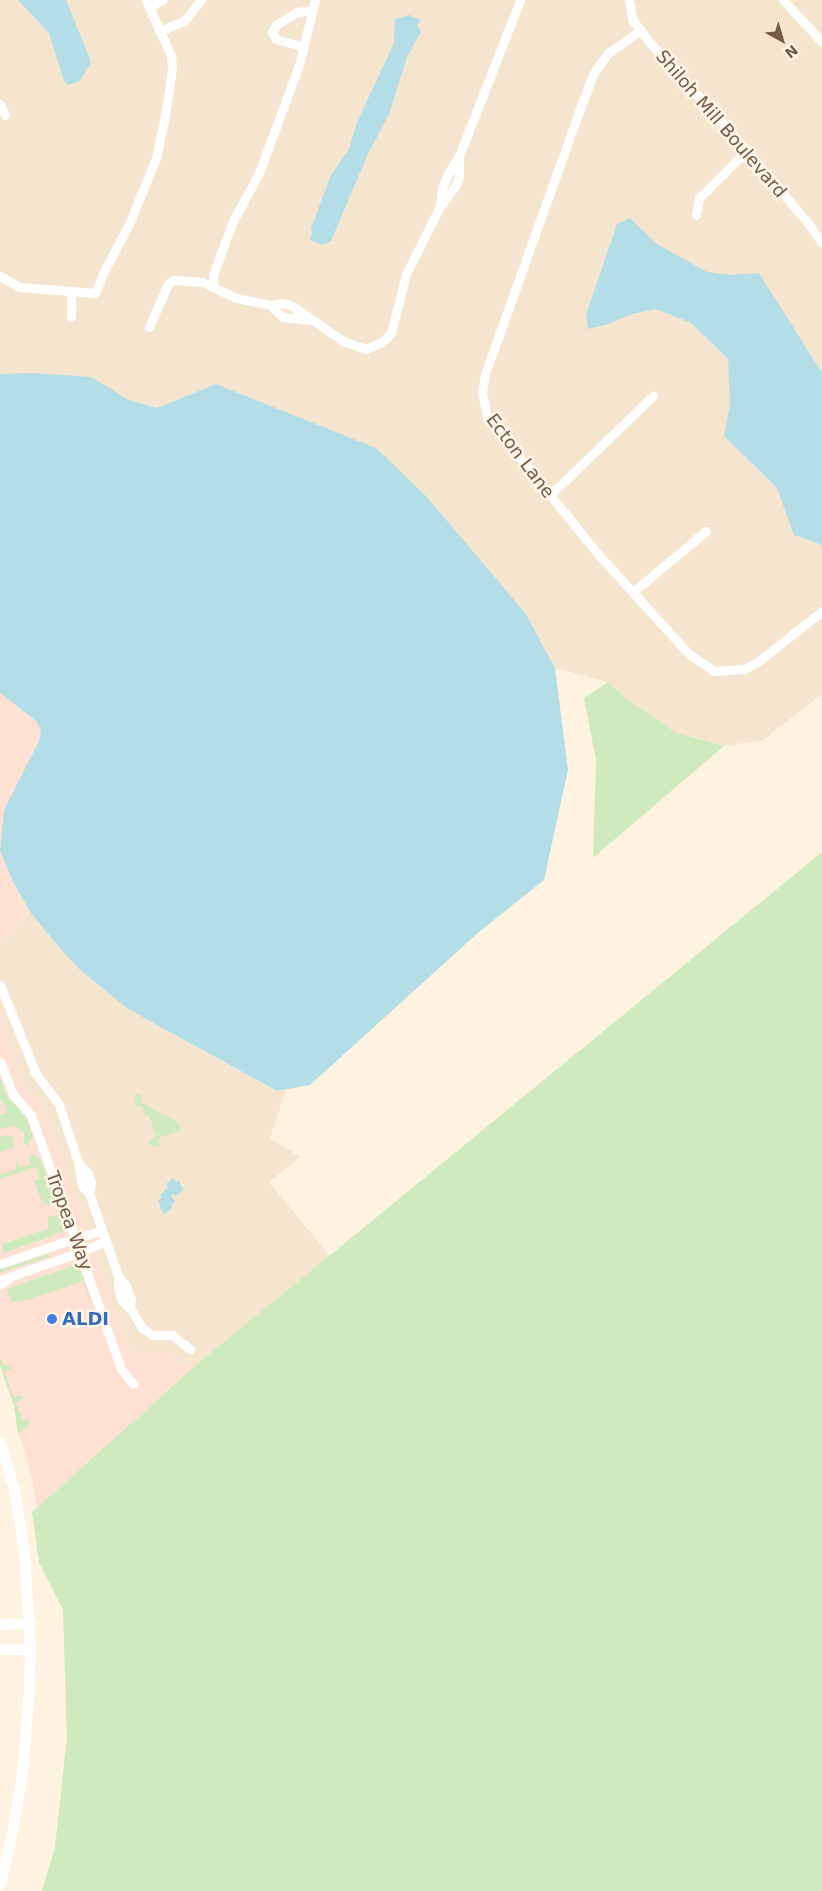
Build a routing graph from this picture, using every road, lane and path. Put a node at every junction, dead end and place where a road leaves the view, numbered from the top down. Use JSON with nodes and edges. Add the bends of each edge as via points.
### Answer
{"nodes":[{"id":1,"x":162,"y":0,"type":"edge"},
{"id":2,"x":201,"y":0,"type":"edge"},
{"id":3,"x":315,"y":0,"type":"edge"},
{"id":4,"x":520,"y":0,"type":"edge"},
{"id":5,"x":629,"y":0,"type":"edge"},
{"id":6,"x":783,"y":0,"type":"edge"},
{"id":7,"x":147,"y":3,"type":"edge"},
{"id":8,"x":313,"y":10,"type":"junction"},
{"id":9,"x":641,"y":30,"type":"junction"},
{"id":10,"x":159,"y":31,"type":"junction"},
{"id":11,"x":822,"y":42,"type":"edge"},
{"id":12,"x":304,"y":47,"type":"junction"},
{"id":13,"x":0,"y":104,"type":"edge"},
{"id":14,"x":5,"y":115,"type":"dead end"},
{"id":15,"x":746,"y":151,"type":"junction"},
{"id":16,"x":696,"y":215,"type":"dead end"},
{"id":17,"x":822,"y":243,"type":"edge"},
{"id":18,"x":1,"y":278,"type":"edge"},
{"id":19,"x":214,"y":287,"type":"junction"},
{"id":20,"x":71,"y":291,"type":"junction"},
{"id":21,"x":270,"y":305,"type":"junction"},
{"id":22,"x":71,"y":317,"type":"dead end"},
{"id":23,"x":311,"y":320,"type":"junction"},
{"id":24,"x":149,"y":327,"type":"dead end"},
{"id":25,"x":653,"y":396,"type":"dead end"},
{"id":26,"x":550,"y":495,"type":"junction"},
{"id":27,"x":706,"y":531,"type":"dead end"},
{"id":28,"x":633,"y":592,"type":"junction"},
{"id":29,"x":822,"y":611,"type":"edge"},
{"id":30,"x":0,"y":985,"type":"edge"},
{"id":31,"x":0,"y":1062,"type":"edge"},
{"id":32,"x":102,"y":1232,"type":"junction"},
{"id":33,"x":75,"y":1238,"type":"junction"},
{"id":34,"x":106,"y":1241,"type":"junction"},
{"id":35,"x":80,"y":1252,"type":"junction"},
{"id":36,"x":0,"y":1264,"type":"edge"},
{"id":37,"x":2,"y":1280,"type":"edge"},
{"id":38,"x":190,"y":1349,"type":"dead end"},
{"id":39,"x":133,"y":1384,"type":"dead end"},
{"id":40,"x":0,"y":1442,"type":"edge"},
{"id":41,"x":30,"y":1623,"type":"junction"},
{"id":42,"x":0,"y":1624,"type":"edge"},
{"id":43,"x":0,"y":1649,"type":"edge"},
{"id":44,"x":30,"y":1649,"type":"junction"},
{"id":45,"x":0,"y":1884,"type":"edge"}],
"edges":[{"from":1,"to":7,"type":"street"},
{"from":2,"to":10,"type":"street","via":[[184,21]]},
{"from":3,"to":8,"type":"street"},
{"from":4,"to":23,"type":"street","via":[[459,156],[448,172],[439,208],[406,274],[391,332],[382,342],[366,349],[343,341]]},
{"from":5,"to":9,"type":"street","name":"Shiloh Mill Boulevard","via":[[632,19]]},
{"from":6,"to":11,"type":"street"},
{"from":7,"to":10,"type":"street"},
{"from":8,"to":12,"type":"street"},
{"from":8,"to":12,"type":"street","via":[[297,12],[276,25],[272,32],[276,39]]},
{"from":9,"to":15,"type":"street","name":"Shiloh Mill Boulevard"},
{"from":9,"to":26,"type":"street","name":"Ecton Lane","via":[[608,53],[594,72],[483,383],[487,417]]},
{"from":10,"to":20,"type":"street","via":[[171,56],[172,69],[156,158],[129,224],[95,293]]},
{"from":12,"to":19,"type":"street","via":[[259,173],[233,221],[213,275]]},
{"from":13,"to":14,"type":"street"},
{"from":15,"to":16,"type":"street","via":[[699,198]]},
{"from":15,"to":17,"type":"street","name":"Shiloh Mill Boulevard"},
{"from":18,"to":20,"type":"street","via":[[19,286]]},
{"from":19,"to":21,"type":"street","via":[[237,298]]},
{"from":19,"to":24,"type":"street","via":[[202,282],[174,280],[168,284]]},
{"from":20,"to":22,"type":"street"},
{"from":21,"to":23,"type":"street","via":[[284,317]]},
{"from":21,"to":23,"type":"street","via":[[291,305]]},
{"from":25,"to":26,"type":"street"},
{"from":26,"to":28,"type":"street","name":"Ecton Lane"},
{"from":27,"to":28,"type":"street"},
{"from":28,"to":29,"type":"street","name":"Ecton Lane","via":[[689,654],[714,671],[744,669],[759,661]]},
{"from":30,"to":32,"type":"street","via":[[36,1074],[58,1104],[78,1162],[88,1174],[91,1183],[89,1193]]},
{"from":31,"to":33,"type":"street","name":"Tropea Way","via":[[14,1096],[31,1114]]},
{"from":32,"to":33,"type":"street"},
{"from":32,"to":34,"type":"street"},
{"from":33,"to":35,"type":"street","name":"Tropea Way"},
{"from":33,"to":36,"type":"street"},
{"from":34,"to":35,"type":"street"},
{"from":34,"to":38,"type":"street","via":[[118,1276],[130,1294],[130,1308],[147,1333],[172,1335]]},
{"from":35,"to":37,"type":"street"},
{"from":35,"to":39,"type":"street","name":"Tropea Way","via":[[121,1369]]},
{"from":40,"to":41,"type":"main road","via":[[14,1489],[24,1551]]},
{"from":41,"to":42,"type":"main road"},
{"from":41,"to":44,"type":"main road"},
{"from":43,"to":44,"type":"main road"},
{"from":44,"to":45,"type":"main road","via":[[22,1774]]}]}
